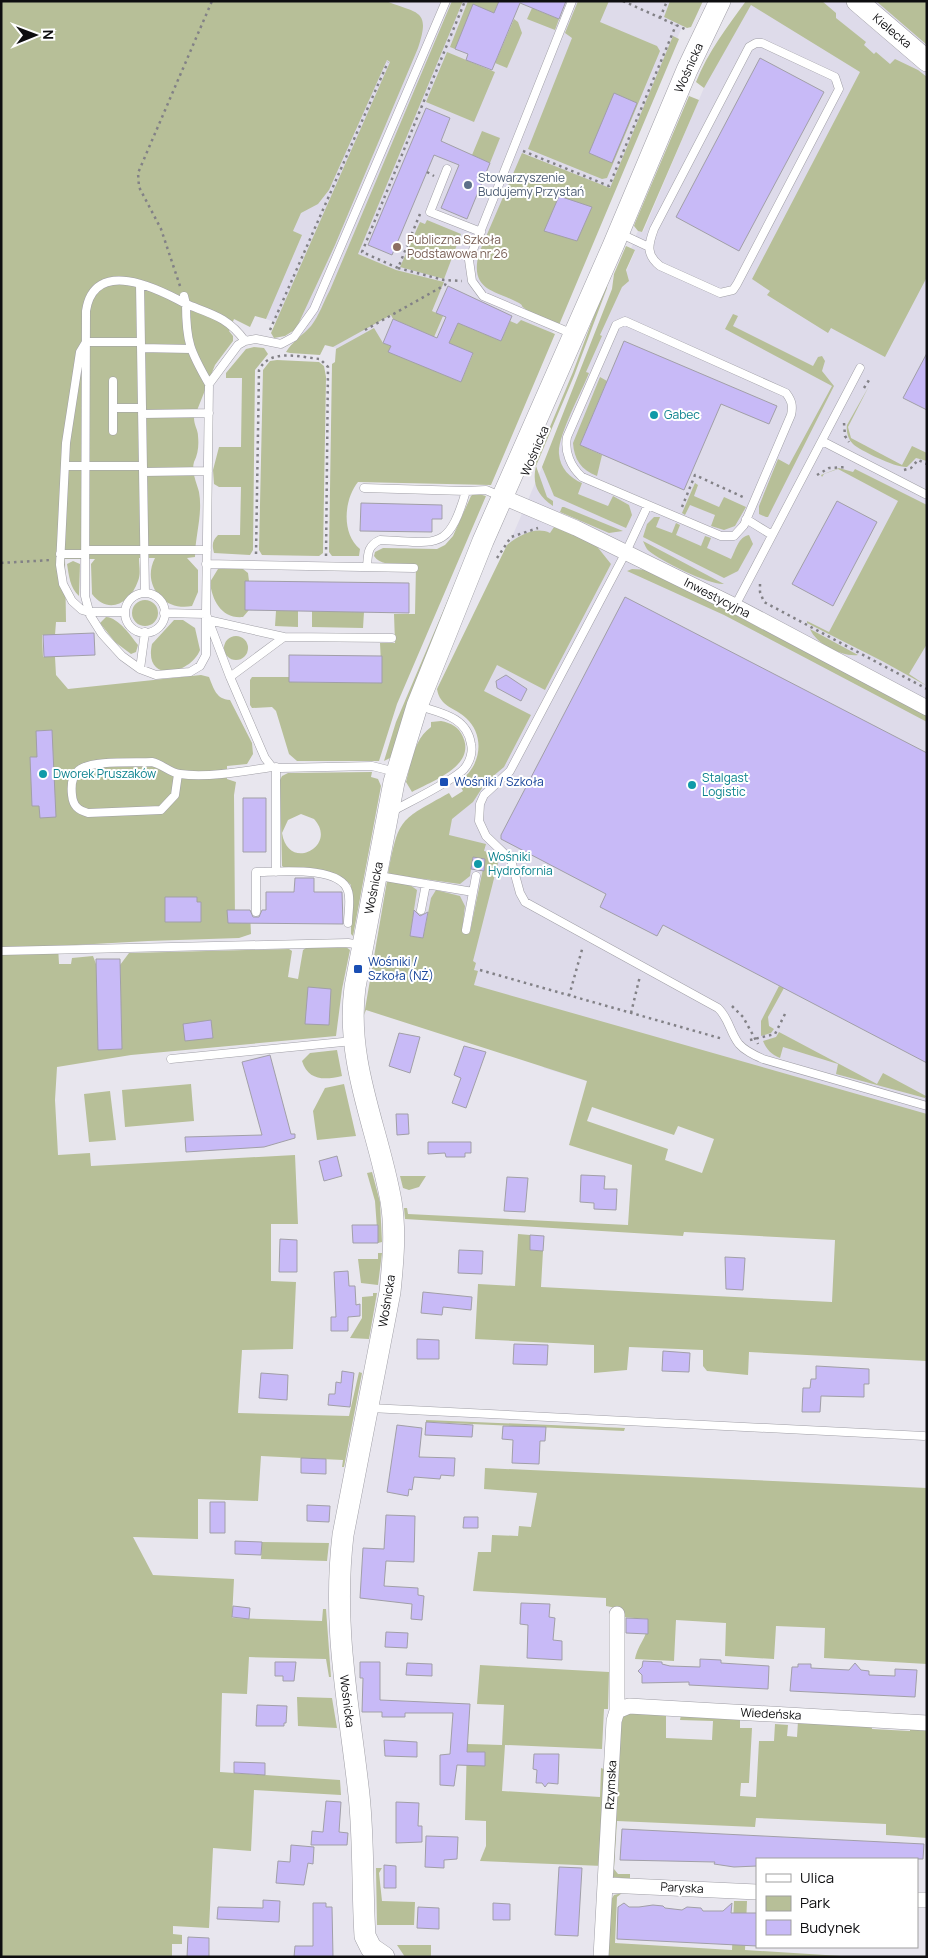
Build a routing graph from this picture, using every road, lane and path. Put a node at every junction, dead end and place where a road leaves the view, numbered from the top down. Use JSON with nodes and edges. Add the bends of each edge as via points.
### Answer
{"nodes":[{"id":1,"x":212,"y":1,"type":"edge"},
{"id":2,"x":446,"y":1,"type":"edge"},
{"id":3,"x":465,"y":1,"type":"edge"},
{"id":4,"x":572,"y":1,"type":"edge"},
{"id":5,"x":623,"y":1,"type":"edge"},
{"id":6,"x":667,"y":1,"type":"edge"},
{"id":7,"x":720,"y":1,"type":"edge"},
{"id":8,"x":857,"y":1,"type":"edge"},
{"id":9,"x":660,"y":18,"type":"junction"},
{"id":10,"x":676,"y":25,"type":"junction"},
{"id":11,"x":692,"y":29,"type":"dead end"},
{"id":12,"x":927,"y":61,"type":"edge"},
{"id":13,"x":388,"y":62,"type":"dead end"},
{"id":14,"x":514,"y":147,"type":"junction"},
{"id":15,"x":447,"y":169,"type":"dead end"},
{"id":16,"x":427,"y":172,"type":"dead end"},
{"id":17,"x":432,"y":184,"type":"dead end"},
{"id":18,"x":609,"y":186,"type":"junction"},
{"id":19,"x":613,"y":188,"type":"dead end"},
{"id":20,"x":426,"y":210,"type":"junction"},
{"id":21,"x":481,"y":232,"type":"junction"},
{"id":22,"x":616,"y":239,"type":"junction"},
{"id":23,"x":649,"y":247,"type":"junction"},
{"id":24,"x":398,"y":268,"type":"junction"},
{"id":25,"x":447,"y":280,"type":"junction"},
{"id":26,"x":472,"y":281,"type":"junction"},
{"id":27,"x":140,"y":284,"type":"junction"},
{"id":28,"x":185,"y":300,"type":"junction"},
{"id":29,"x":365,"y":330,"type":"dead end"},
{"id":30,"x":577,"y":336,"type":"junction"},
{"id":31,"x":245,"y":340,"type":"junction"},
{"id":32,"x":86,"y":342,"type":"junction"},
{"id":33,"x":265,"y":342,"type":"junction"},
{"id":34,"x":141,"y":345,"type":"junction"},
{"id":35,"x":191,"y":349,"type":"junction"},
{"id":36,"x":860,"y":368,"type":"dead end"},
{"id":37,"x":871,"y":377,"type":"dead end"},
{"id":38,"x":113,"y":381,"type":"dead end"},
{"id":39,"x":209,"y":384,"type":"junction"},
{"id":40,"x":861,"y":392,"type":"dead end"},
{"id":41,"x":113,"y":408,"type":"junction"},
{"id":42,"x":142,"y":411,"type":"junction"},
{"id":43,"x":209,"y":413,"type":"junction"},
{"id":44,"x":845,"y":420,"type":"dead end"},
{"id":45,"x":113,"y":431,"type":"dead end"},
{"id":46,"x":822,"y":441,"type":"junction"},
{"id":47,"x":854,"y":458,"type":"junction"},
{"id":48,"x":927,"y":464,"type":"edge"},
{"id":49,"x":65,"y":466,"type":"junction"},
{"id":50,"x":86,"y":466,"type":"junction"},
{"id":51,"x":143,"y":469,"type":"junction"},
{"id":52,"x":898,"y":469,"type":"dead end"},
{"id":53,"x":208,"y":471,"type":"junction"},
{"id":54,"x":814,"y":479,"type":"dead end"},
{"id":55,"x":364,"y":488,"type":"dead end"},
{"id":56,"x":466,"y":491,"type":"junction"},
{"id":57,"x":925,"y":494,"type":"dead end"},
{"id":58,"x":508,"y":499,"type":"junction"},
{"id":59,"x":754,"y":502,"type":"junction"},
{"id":60,"x":648,"y":505,"type":"junction"},
{"id":61,"x":552,"y":518,"type":"junction"},
{"id":62,"x":678,"y":518,"type":"junction"},
{"id":63,"x":746,"y":519,"type":"junction"},
{"id":64,"x":772,"y":535,"type":"junction"},
{"id":65,"x":207,"y":550,"type":"junction"},
{"id":66,"x":145,"y":551,"type":"junction"},
{"id":67,"x":86,"y":552,"type":"junction"},
{"id":68,"x":626,"y":552,"type":"junction"},
{"id":69,"x":60,"y":557,"type":"junction"},
{"id":70,"x":1,"y":563,"type":"edge"},
{"id":71,"x":206,"y":564,"type":"junction"},
{"id":72,"x":256,"y":565,"type":"junction"},
{"id":73,"x":326,"y":566,"type":"junction"},
{"id":74,"x":493,"y":566,"type":"dead end"},
{"id":75,"x":367,"y":567,"type":"junction"},
{"id":76,"x":414,"y":568,"type":"dead end"},
{"id":77,"x":761,"y":578,"type":"dead end"},
{"id":78,"x":145,"y":593,"type":"junction"},
{"id":79,"x":735,"y":606,"type":"junction"},
{"id":80,"x":89,"y":612,"type":"junction"},
{"id":81,"x":125,"y":612,"type":"junction"},
{"id":82,"x":164,"y":613,"type":"junction"},
{"id":83,"x":207,"y":617,"type":"junction"},
{"id":84,"x":145,"y":632,"type":"junction"},
{"id":85,"x":284,"y":638,"type":"junction"},
{"id":86,"x":392,"y":638,"type":"dead end"},
{"id":87,"x":140,"y":669,"type":"junction"},
{"id":88,"x":230,"y":677,"type":"junction"},
{"id":89,"x":927,"y":689,"type":"edge"},
{"id":90,"x":417,"y":706,"type":"junction"},
{"id":91,"x":927,"y":708,"type":"edge"},
{"id":92,"x":274,"y":767,"type":"junction"},
{"id":93,"x":396,"y":772,"type":"junction"},
{"id":94,"x":178,"y":774,"type":"junction"},
{"id":95,"x":388,"y":814,"type":"junction"},
{"id":96,"x":276,"y":872,"type":"junction"},
{"id":97,"x":376,"y":875,"type":"junction"},
{"id":98,"x":476,"y":876,"type":"dead end"},
{"id":99,"x":426,"y":884,"type":"junction"},
{"id":100,"x":473,"y":892,"type":"junction"},
{"id":101,"x":421,"y":910,"type":"dead end"},
{"id":102,"x":256,"y":912,"type":"dead end"},
{"id":103,"x":348,"y":923,"type":"dead end"},
{"id":104,"x":466,"y":930,"type":"dead end"},
{"id":105,"x":586,"y":938,"type":"junction"},
{"id":106,"x":363,"y":945,"type":"junction"},
{"id":107,"x":1,"y":951,"type":"edge"},
{"id":108,"x":644,"y":968,"type":"junction"},
{"id":109,"x":480,"y":970,"type":"dead end"},
{"id":110,"x":569,"y":996,"type":"junction"},
{"id":111,"x":631,"y":1013,"type":"junction"},
{"id":112,"x":785,"y":1014,"type":"dead end"},
{"id":113,"x":353,"y":1041,"type":"junction"},
{"id":114,"x":737,"y":1042,"type":"junction"},
{"id":115,"x":172,"y":1059,"type":"dead end"},
{"id":116,"x":927,"y":1106,"type":"edge"},
{"id":117,"x":368,"y":1407,"type":"junction"},
{"id":118,"x":924,"y":1436,"type":"dead end"},
{"id":119,"x":617,"y":1614,"type":"dead end"},
{"id":120,"x":617,"y":1711,"type":"junction"},
{"id":121,"x":927,"y":1723,"type":"edge"},
{"id":122,"x":607,"y":1885,"type":"junction"},
{"id":123,"x":756,"y":1892,"type":"edge"},
{"id":124,"x":373,"y":1954,"type":"edge"},
{"id":125,"x":601,"y":1957,"type":"edge"}],
"edges":[{"from":1,"to":28,"type":"path","via":[[138,173],[139,187],[161,230]]},
{"from":2,"to":33,"type":"lane","via":[[314,309],[294,337],[281,344]]},
{"from":3,"to":24,"type":"path","via":[[362,252]]},
{"from":4,"to":14,"type":"lane"},
{"from":5,"to":9,"type":"path"},
{"from":6,"to":9,"type":"path"},
{"from":7,"to":22,"type":"street","name":"Wośnicka","via":[[687,70]]},
{"from":8,"to":12,"type":"street","name":"Kielecka"},
{"from":9,"to":10,"type":"path"},
{"from":10,"to":11,"type":"path","via":[[687,32]]},
{"from":10,"to":18,"type":"path"},
{"from":13,"to":33,"type":"path"},
{"from":14,"to":18,"type":"path"},
{"from":14,"to":21,"type":"lane"},
{"from":15,"to":20,"type":"lane"},
{"from":16,"to":17,"type":"path","via":[[436,176]]},
{"from":18,"to":19,"type":"path"},
{"from":20,"to":21,"type":"lane"},
{"from":20,"to":24,"type":"path"},
{"from":21,"to":26,"type":"lane","via":[[469,260]]},
{"from":22,"to":23,"type":"lane"},
{"from":22,"to":30,"type":"street","name":"Wośnicka"},
{"from":23,"to":23,"type":"lane","via":[[654,229],[749,47],[762,43],[835,76],[840,89],[733,290],[720,293],[660,266],[652,260]]},
{"from":24,"to":25,"type":"path"},
{"from":25,"to":26,"type":"path"},
{"from":25,"to":29,"type":"path","via":[[445,286]]},
{"from":26,"to":30,"type":"lane","via":[[483,296]]},
{"from":27,"to":28,"type":"lane"},
{"from":27,"to":32,"type":"lane","via":[[123,279],[111,281],[94,292],[88,301]]},
{"from":27,"to":34,"type":"lane"},
{"from":28,"to":31,"type":"lane","via":[[221,317],[233,325]]},
{"from":28,"to":35,"type":"lane","via":[[187,341]]},
{"from":30,"to":58,"type":"street","name":"Wośnicka"},
{"from":31,"to":33,"type":"lane"},
{"from":31,"to":39,"type":"lane"},
{"from":32,"to":34,"type":"lane"},
{"from":32,"to":49,"type":"lane","via":[[80,352]]},
{"from":32,"to":50,"type":"lane"},
{"from":34,"to":35,"type":"lane"},
{"from":34,"to":42,"type":"lane"},
{"from":35,"to":39,"type":"lane"},
{"from":36,"to":46,"type":"lane"},
{"from":37,"to":40,"type":"path"},
{"from":38,"to":41,"type":"lane"},
{"from":39,"to":43,"type":"lane"},
{"from":41,"to":42,"type":"lane"},
{"from":41,"to":45,"type":"lane"},
{"from":42,"to":43,"type":"lane"},
{"from":42,"to":51,"type":"lane"},
{"from":43,"to":53,"type":"lane"},
{"from":44,"to":47,"type":"path","via":[[845,436],[859,450]]},
{"from":46,"to":47,"type":"lane"},
{"from":46,"to":64,"type":"lane"},
{"from":47,"to":54,"type":"path","via":[[849,468],[829,468]]},
{"from":47,"to":57,"type":"lane"},
{"from":48,"to":52,"type":"path","via":[[918,460],[910,468]]},
{"from":49,"to":50,"type":"lane"},
{"from":49,"to":69,"type":"lane"},
{"from":50,"to":51,"type":"lane"},
{"from":50,"to":67,"type":"lane"},
{"from":51,"to":53,"type":"lane"},
{"from":51,"to":66,"type":"lane"},
{"from":53,"to":65,"type":"lane"},
{"from":55,"to":56,"type":"lane"},
{"from":56,"to":58,"type":"lane","via":[[486,490]]},
{"from":56,"to":75,"type":"lane","via":[[455,525],[444,538],[433,541],[380,540],[368,551]]},
{"from":58,"to":61,"type":"street","name":"Inwestycyjna"},
{"from":58,"to":90,"type":"street","name":"Wośnicka","via":[[490,557],[441,648]]},
{"from":59,"to":60,"type":"lane","via":[[791,415],[789,397],[625,322],[616,324],[567,437],[567,450],[572,465],[582,477]]},
{"from":59,"to":62,"type":"path","via":[[695,475]]},
{"from":59,"to":63,"type":"lane"},
{"from":60,"to":62,"type":"lane"},
{"from":60,"to":68,"type":"lane"},
{"from":61,"to":68,"type":"street","name":"Inwestycyjna"},
{"from":61,"to":74,"type":"path","via":[[547,530],[535,528],[510,538]]},
{"from":62,"to":63,"type":"lane","via":[[725,537],[738,533]]},
{"from":63,"to":64,"type":"lane"},
{"from":64,"to":79,"type":"lane"},
{"from":65,"to":66,"type":"lane"},
{"from":65,"to":71,"type":"lane"},
{"from":66,"to":67,"type":"lane"},
{"from":66,"to":78,"type":"lane"},
{"from":67,"to":69,"type":"lane"},
{"from":67,"to":80,"type":"lane","via":[[85,596]]},
{"from":68,"to":79,"type":"street","name":"Inwestycyjna"},
{"from":68,"to":105,"type":"lane","via":[[510,771],[484,794],[479,813],[486,836],[511,860],[525,902]]},
{"from":69,"to":70,"type":"path"},
{"from":69,"to":80,"type":"lane","via":[[63,584],[72,601]]},
{"from":71,"to":72,"type":"lane"},
{"from":71,"to":83,"type":"lane"},
{"from":72,"to":73,"type":"lane"},
{"from":72,"to":73,"type":"path","via":[[259,370],[272,356],[280,356],[320,359],[328,367]]},
{"from":73,"to":75,"type":"lane"},
{"from":75,"to":76,"type":"lane"},
{"from":77,"to":89,"type":"path","via":[[760,592],[764,602]]},
{"from":78,"to":81,"type":"lane","via":[[130,599]]},
{"from":78,"to":82,"type":"lane","via":[[159,600]]},
{"from":79,"to":91,"type":"street","name":"Inwestycyjna"},
{"from":80,"to":81,"type":"lane"},
{"from":80,"to":87,"type":"lane","via":[[102,634],[122,656]]},
{"from":81,"to":84,"type":"lane","via":[[129,625],[134,630]]},
{"from":82,"to":83,"type":"lane"},
{"from":82,"to":84,"type":"lane","via":[[155,630]]},
{"from":83,"to":85,"type":"lane"},
{"from":83,"to":87,"type":"lane","via":[[206,654],[200,666],[190,672],[156,675]]},
{"from":83,"to":88,"type":"lane"},
{"from":84,"to":87,"type":"lane"},
{"from":85,"to":86,"type":"lane"},
{"from":85,"to":88,"type":"lane"},
{"from":88,"to":92,"type":"lane","via":[[265,758]]},
{"from":90,"to":93,"type":"street","name":"Wośnicka"},
{"from":90,"to":95,"type":"lane","via":[[447,714],[465,726],[472,746],[471,758],[459,773]]},
{"from":92,"to":93,"type":"lane","via":[[372,766]]},
{"from":92,"to":94,"type":"lane","via":[[243,772]]},
{"from":92,"to":96,"type":"lane"},
{"from":93,"to":95,"type":"street","name":"Wośnicka"},
{"from":94,"to":94,"type":"lane","via":[[152,762],[88,766],[78,770],[72,778],[73,802],[88,814],[162,810],[175,795]]},
{"from":95,"to":97,"type":"street","name":"Wośnicka"},
{"from":96,"to":102,"type":"lane","via":[[256,872]]},
{"from":96,"to":103,"type":"lane","via":[[314,872],[344,884],[348,892]]},
{"from":97,"to":99,"type":"lane"},
{"from":97,"to":106,"type":"street","name":"Wośnicka"},
{"from":98,"to":100,"type":"lane"},
{"from":99,"to":100,"type":"lane"},
{"from":99,"to":101,"type":"lane"},
{"from":100,"to":104,"type":"lane"},
{"from":105,"to":108,"type":"lane"},
{"from":105,"to":110,"type":"path"},
{"from":106,"to":107,"type":"lane"},
{"from":106,"to":113,"type":"street","name":"Wośnicka","via":[[351,1015]]},
{"from":108,"to":111,"type":"path"},
{"from":108,"to":114,"type":"lane","via":[[718,1008],[724,1013]]},
{"from":109,"to":110,"type":"path"},
{"from":110,"to":111,"type":"path"},
{"from":111,"to":114,"type":"path"},
{"from":112,"to":114,"type":"path","via":[[775,1034]]},
{"from":113,"to":115,"type":"lane"},
{"from":113,"to":117,"type":"street","name":"Wośnicka","via":[[394,1223],[390,1292]]},
{"from":114,"to":116,"type":"lane","via":[[763,1059]]},
{"from":117,"to":118,"type":"lane"},
{"from":117,"to":124,"type":"street","name":"Wośnicka","via":[[343,1535],[339,1614],[341,1657],[363,1832],[365,1936]]},
{"from":119,"to":120,"type":"street","name":"Rzymska"},
{"from":120,"to":121,"type":"street","name":"Wiedeńska","via":[[629,1706]]},
{"from":120,"to":122,"type":"street","name":"Rzymska"},
{"from":122,"to":123,"type":"street","name":"Paryska"},
{"from":122,"to":125,"type":"street","name":"Rzymska"}]}
